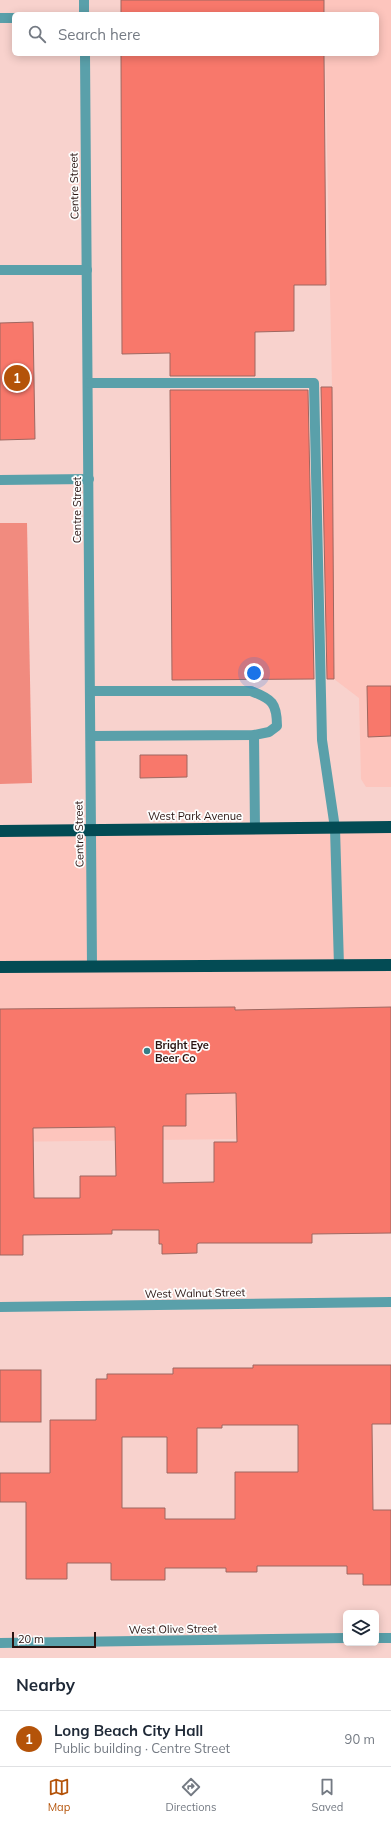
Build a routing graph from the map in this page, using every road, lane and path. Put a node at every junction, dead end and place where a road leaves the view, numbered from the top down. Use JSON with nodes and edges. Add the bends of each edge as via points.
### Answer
{"nodes":[{"id":1,"x":84,"y":0,"type":"edge"},
{"id":2,"x":84,"y":12,"type":"edge"},
{"id":3,"x":0,"y":18,"type":"edge"},
{"id":4,"x":12,"y":18,"type":"edge"},
{"id":5,"x":85,"y":56,"type":"edge"},
{"id":6,"x":0,"y":270,"type":"edge"},
{"id":7,"x":87,"y":270,"type":"junction"},
{"id":8,"x":89,"y":383,"type":"junction"},
{"id":9,"x":89,"y":479,"type":"junction"},
{"id":10,"x":0,"y":480,"type":"edge"},
{"id":11,"x":90,"y":691,"type":"junction"},
{"id":12,"x":254,"y":735,"type":"junction"},
{"id":13,"x":91,"y":736,"type":"junction"},
{"id":14,"x":391,"y":827,"type":"edge"},
{"id":15,"x":335,"y":828,"type":"junction"},
{"id":16,"x":255,"y":829,"type":"junction"},
{"id":17,"x":91,"y":830,"type":"junction"},
{"id":18,"x":0,"y":831,"type":"edge"},
{"id":19,"x":391,"y":965,"type":"edge"},
{"id":20,"x":92,"y":966,"type":"junction"},
{"id":21,"x":339,"y":966,"type":"junction"},
{"id":22,"x":0,"y":967,"type":"edge"},
{"id":23,"x":391,"y":1302,"type":"edge"},
{"id":24,"x":0,"y":1307,"type":"edge"},
{"id":25,"x":343,"y":1638,"type":"edge"},
{"id":26,"x":379,"y":1638,"type":"edge"},
{"id":27,"x":391,"y":1638,"type":"edge"},
{"id":28,"x":0,"y":1643,"type":"edge"}],
"edges":[{"from":1,"to":2,"type":"street"},
{"from":3,"to":4,"type":"street"},
{"from":5,"to":7,"type":"street","name":"Centre Street"},
{"from":6,"to":7,"type":"street"},
{"from":7,"to":8,"type":"street","name":"Centre Street"},
{"from":8,"to":9,"type":"street","name":"Centre Street"},
{"from":8,"to":15,"type":"street","via":[[314,383],[322,740]]},
{"from":9,"to":10,"type":"street"},
{"from":9,"to":11,"type":"street","name":"Centre Street"},
{"from":11,"to":12,"type":"street","via":[[251,691],[267,697],[277,712],[277,726],[269,732]]},
{"from":11,"to":13,"type":"street","name":"Centre Street"},
{"from":12,"to":13,"type":"street"},
{"from":12,"to":16,"type":"street"},
{"from":13,"to":17,"type":"street","name":"Centre Street"},
{"from":14,"to":15,"type":"highway","name":"West Park Avenue"},
{"from":15,"to":16,"type":"highway","name":"West Park Avenue"},
{"from":15,"to":21,"type":"street"},
{"from":16,"to":17,"type":"highway","name":"West Park Avenue"},
{"from":17,"to":18,"type":"highway","name":"West Park Avenue"},
{"from":17,"to":20,"type":"street","name":"Centre Street"},
{"from":19,"to":21,"type":"highway"},
{"from":20,"to":21,"type":"highway"},
{"from":20,"to":22,"type":"highway"},
{"from":23,"to":24,"type":"street","name":"West Walnut Street"},
{"from":25,"to":28,"type":"street","name":"West Olive Street"},
{"from":26,"to":27,"type":"street"}]}
